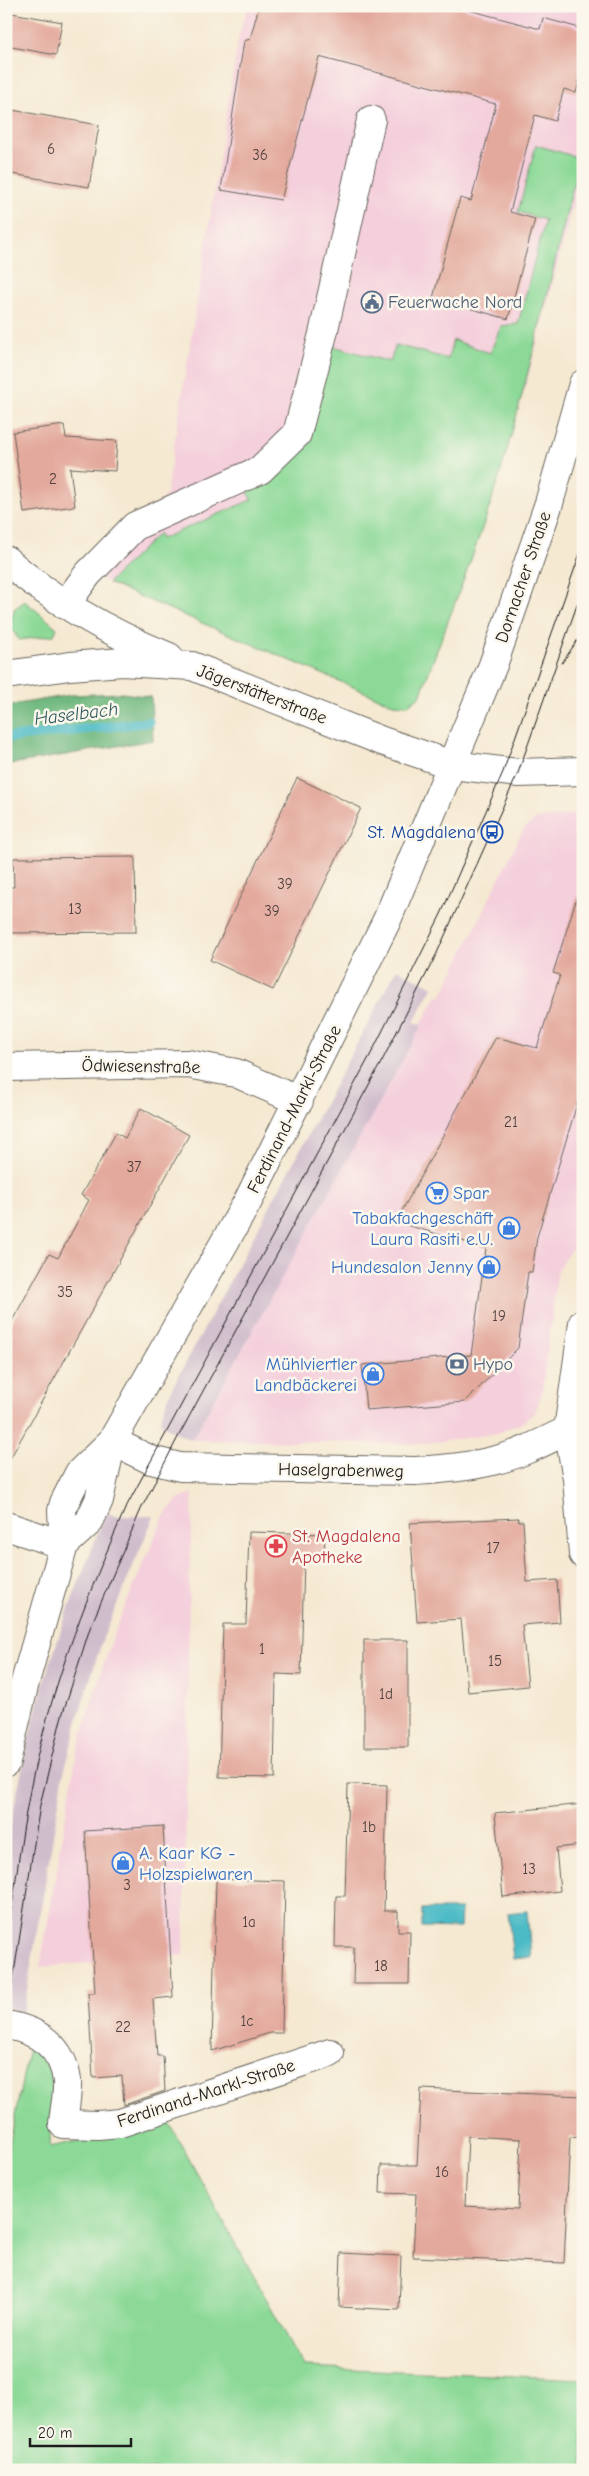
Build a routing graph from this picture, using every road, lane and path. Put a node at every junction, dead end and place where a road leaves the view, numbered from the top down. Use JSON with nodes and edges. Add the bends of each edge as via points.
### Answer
{"nodes":[{"id":1,"x":371,"y":120,"type":"dead end"},
{"id":2,"x":583,"y":384,"type":"edge"},
{"id":3,"x":6,"y":560,"type":"edge"},
{"id":4,"x":65,"y":605,"type":"junction"},
{"id":5,"x":192,"y":666,"type":"junction"},
{"id":6,"x":6,"y":675,"type":"edge"},
{"id":7,"x":452,"y":764,"type":"junction"},
{"id":8,"x":583,"y":771,"type":"edge"},
{"id":9,"x":6,"y":1067,"type":"edge"},
{"id":10,"x":298,"y":1101,"type":"junction"},
{"id":11,"x":583,"y":1323,"type":"edge"},
{"id":12,"x":568,"y":1430,"type":"junction"},
{"id":13,"x":112,"y":1441,"type":"junction"},
{"id":14,"x":6,"y":1526,"type":"edge"},
{"id":15,"x":64,"y":1545,"type":"junction"},
{"id":16,"x":583,"y":1554,"type":"edge"},
{"id":17,"x":6,"y":1762,"type":"edge"},
{"id":18,"x":6,"y":2025,"type":"edge"},
{"id":19,"x":330,"y":2053,"type":"dead end"}],
"edges":[{"from":1,"to":4,"type":"street","via":[[324,334],[297,434],[260,470],[135,526],[88,574]]},
{"from":2,"to":7,"type":"street","name":"Dornacher Straße","via":[[548,503],[493,665]]},
{"from":3,"to":4,"type":"street"},
{"from":4,"to":5,"type":"street","via":[[137,644]]},
{"from":5,"to":6,"type":"street","name":"Jägerstätterstraße","via":[[122,662],[62,666]]},
{"from":5,"to":7,"type":"street","name":"Jägerstätterstraße","via":[[382,741]]},
{"from":7,"to":8,"type":"street","name":"Jägerstätterstraße","via":[[518,772]]},
{"from":7,"to":10,"type":"street","name":"Ferdinand-Markl-Straße","via":[[387,920]]},
{"from":9,"to":10,"type":"street","name":"Ödwiesenstraße","via":[[188,1064],[236,1073]]},
{"from":10,"to":13,"type":"street","name":"Ferdinand-Markl-Straße","via":[[248,1201]]},
{"from":11,"to":12,"type":"street"},
{"from":12,"to":13,"type":"street","name":"Haselgrabenweg","via":[[497,1460],[415,1471],[180,1467],[151,1460]]},
{"from":12,"to":16,"type":"street","via":[[577,1478]]},
{"from":13,"to":15,"type":"street","name":"Ferdinand-Markl-Straße","via":[[71,1485],[62,1511]]},
{"from":14,"to":15,"type":"street"},
{"from":15,"to":17,"type":"street","name":"Ferdinand-Markl-Straße"},
{"from":18,"to":19,"type":"street","name":"Ferdinand-Markl-Straße","via":[[38,2034],[51,2044],[62,2060],[67,2082],[63,2124],[120,2123]]}]}
